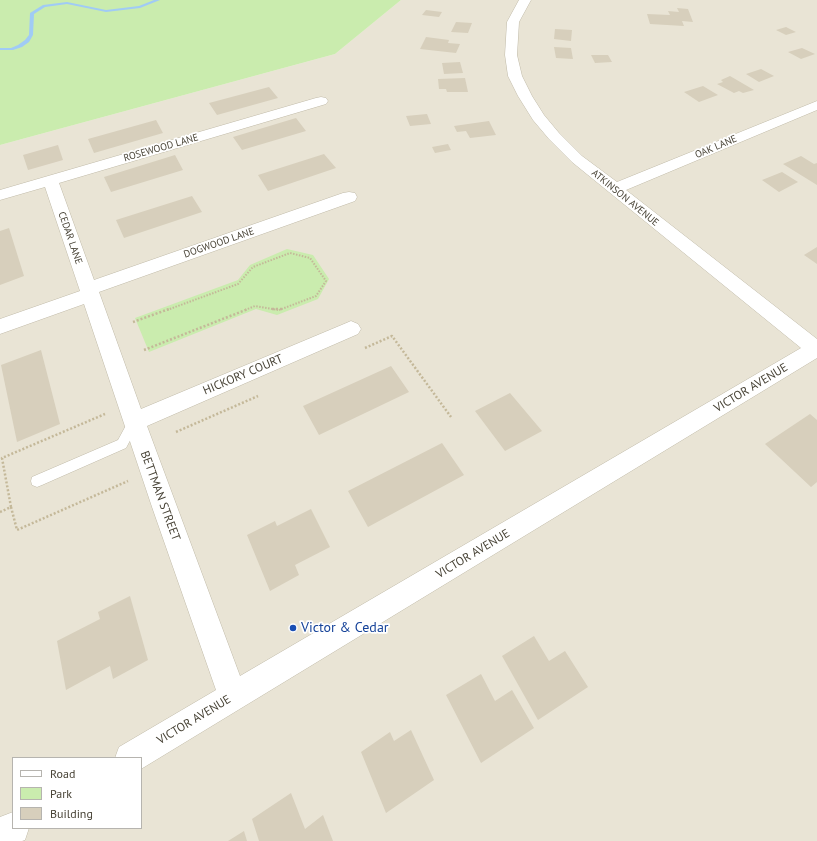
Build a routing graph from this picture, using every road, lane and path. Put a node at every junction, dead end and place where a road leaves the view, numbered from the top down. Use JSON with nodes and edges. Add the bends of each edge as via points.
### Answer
{"nodes":[{"id":1,"x":525,"y":0,"type":"edge"},
{"id":2,"x":321,"y":101,"type":"dead end"},
{"id":3,"x":817,"y":105,"type":"edge"},
{"id":4,"x":50,"y":180,"type":"junction"},
{"id":5,"x":615,"y":189,"type":"junction"},
{"id":6,"x":0,"y":195,"type":"edge"},
{"id":7,"x":349,"y":197,"type":"dead end"},
{"id":8,"x":89,"y":292,"type":"junction"},
{"id":9,"x":133,"y":322,"type":"dead end"},
{"id":10,"x":0,"y":327,"type":"edge"},
{"id":11,"x":351,"y":329,"type":"dead end"},
{"id":12,"x":363,"y":349,"type":"dead end"},
{"id":13,"x":144,"y":350,"type":"dead end"},
{"id":14,"x":816,"y":350,"type":"edge"},
{"id":15,"x":262,"y":394,"type":"dead end"},
{"id":16,"x":451,"y":417,"type":"dead end"},
{"id":17,"x":134,"y":422,"type":"junction"},
{"id":18,"x":176,"y":432,"type":"dead end"},
{"id":19,"x":116,"y":446,"type":"junction"},
{"id":20,"x":37,"y":481,"type":"dead end"},
{"id":21,"x":11,"y":507,"type":"junction"},
{"id":22,"x":0,"y":512,"type":"edge"},
{"id":23,"x":233,"y":697,"type":"junction"},
{"id":24,"x":132,"y":757,"type":"edge"},
{"id":25,"x":12,"y":829,"type":"edge"},
{"id":26,"x":0,"y":835,"type":"edge"}],
"edges":[{"from":1,"to":5,"type":"street","name":"ATKINSON AVENUE","via":[[513,22],[511,36],[515,76],[538,117],[554,136],[577,159]]},
{"from":2,"to":4,"type":"street","name":"ROSEWOOD LANE"},
{"from":3,"to":5,"type":"street","name":"OAK LANE"},
{"from":4,"to":6,"type":"street","name":"ROSEWOOD LANE"},
{"from":4,"to":8,"type":"street","name":"CEDAR LANE"},
{"from":5,"to":14,"type":"street","name":"ATKINSON AVENUE"},
{"from":7,"to":8,"type":"street","name":"DOGWOOD LANE"},
{"from":8,"to":10,"type":"street","name":"DOGWOOD LANE"},
{"from":8,"to":17,"type":"street","name":"BETTMAN STREET"},
{"from":9,"to":13,"type":"path","via":[[238,284],[253,267],[290,253],[310,258],[326,280],[316,296],[279,310],[255,306]]},
{"from":11,"to":17,"type":"street","name":"HICKORY COURT"},
{"from":12,"to":16,"type":"path","via":[[392,336]]},
{"from":14,"to":23,"type":"street","name":"VICTOR AVENUE"},
{"from":15,"to":18,"type":"path"},
{"from":17,"to":19,"type":"lane","via":[[122,444]]},
{"from":17,"to":23,"type":"street","name":"BETTMAN STREET"},
{"from":19,"to":20,"type":"lane"},
{"from":19,"to":21,"type":"path","via":[[128,481],[16,530]]},
{"from":19,"to":21,"type":"path","via":[[106,414],[2,458]]},
{"from":21,"to":22,"type":"path"},
{"from":23,"to":24,"type":"street","name":"VICTOR AVENUE"},
{"from":25,"to":26,"type":"street"}]}
